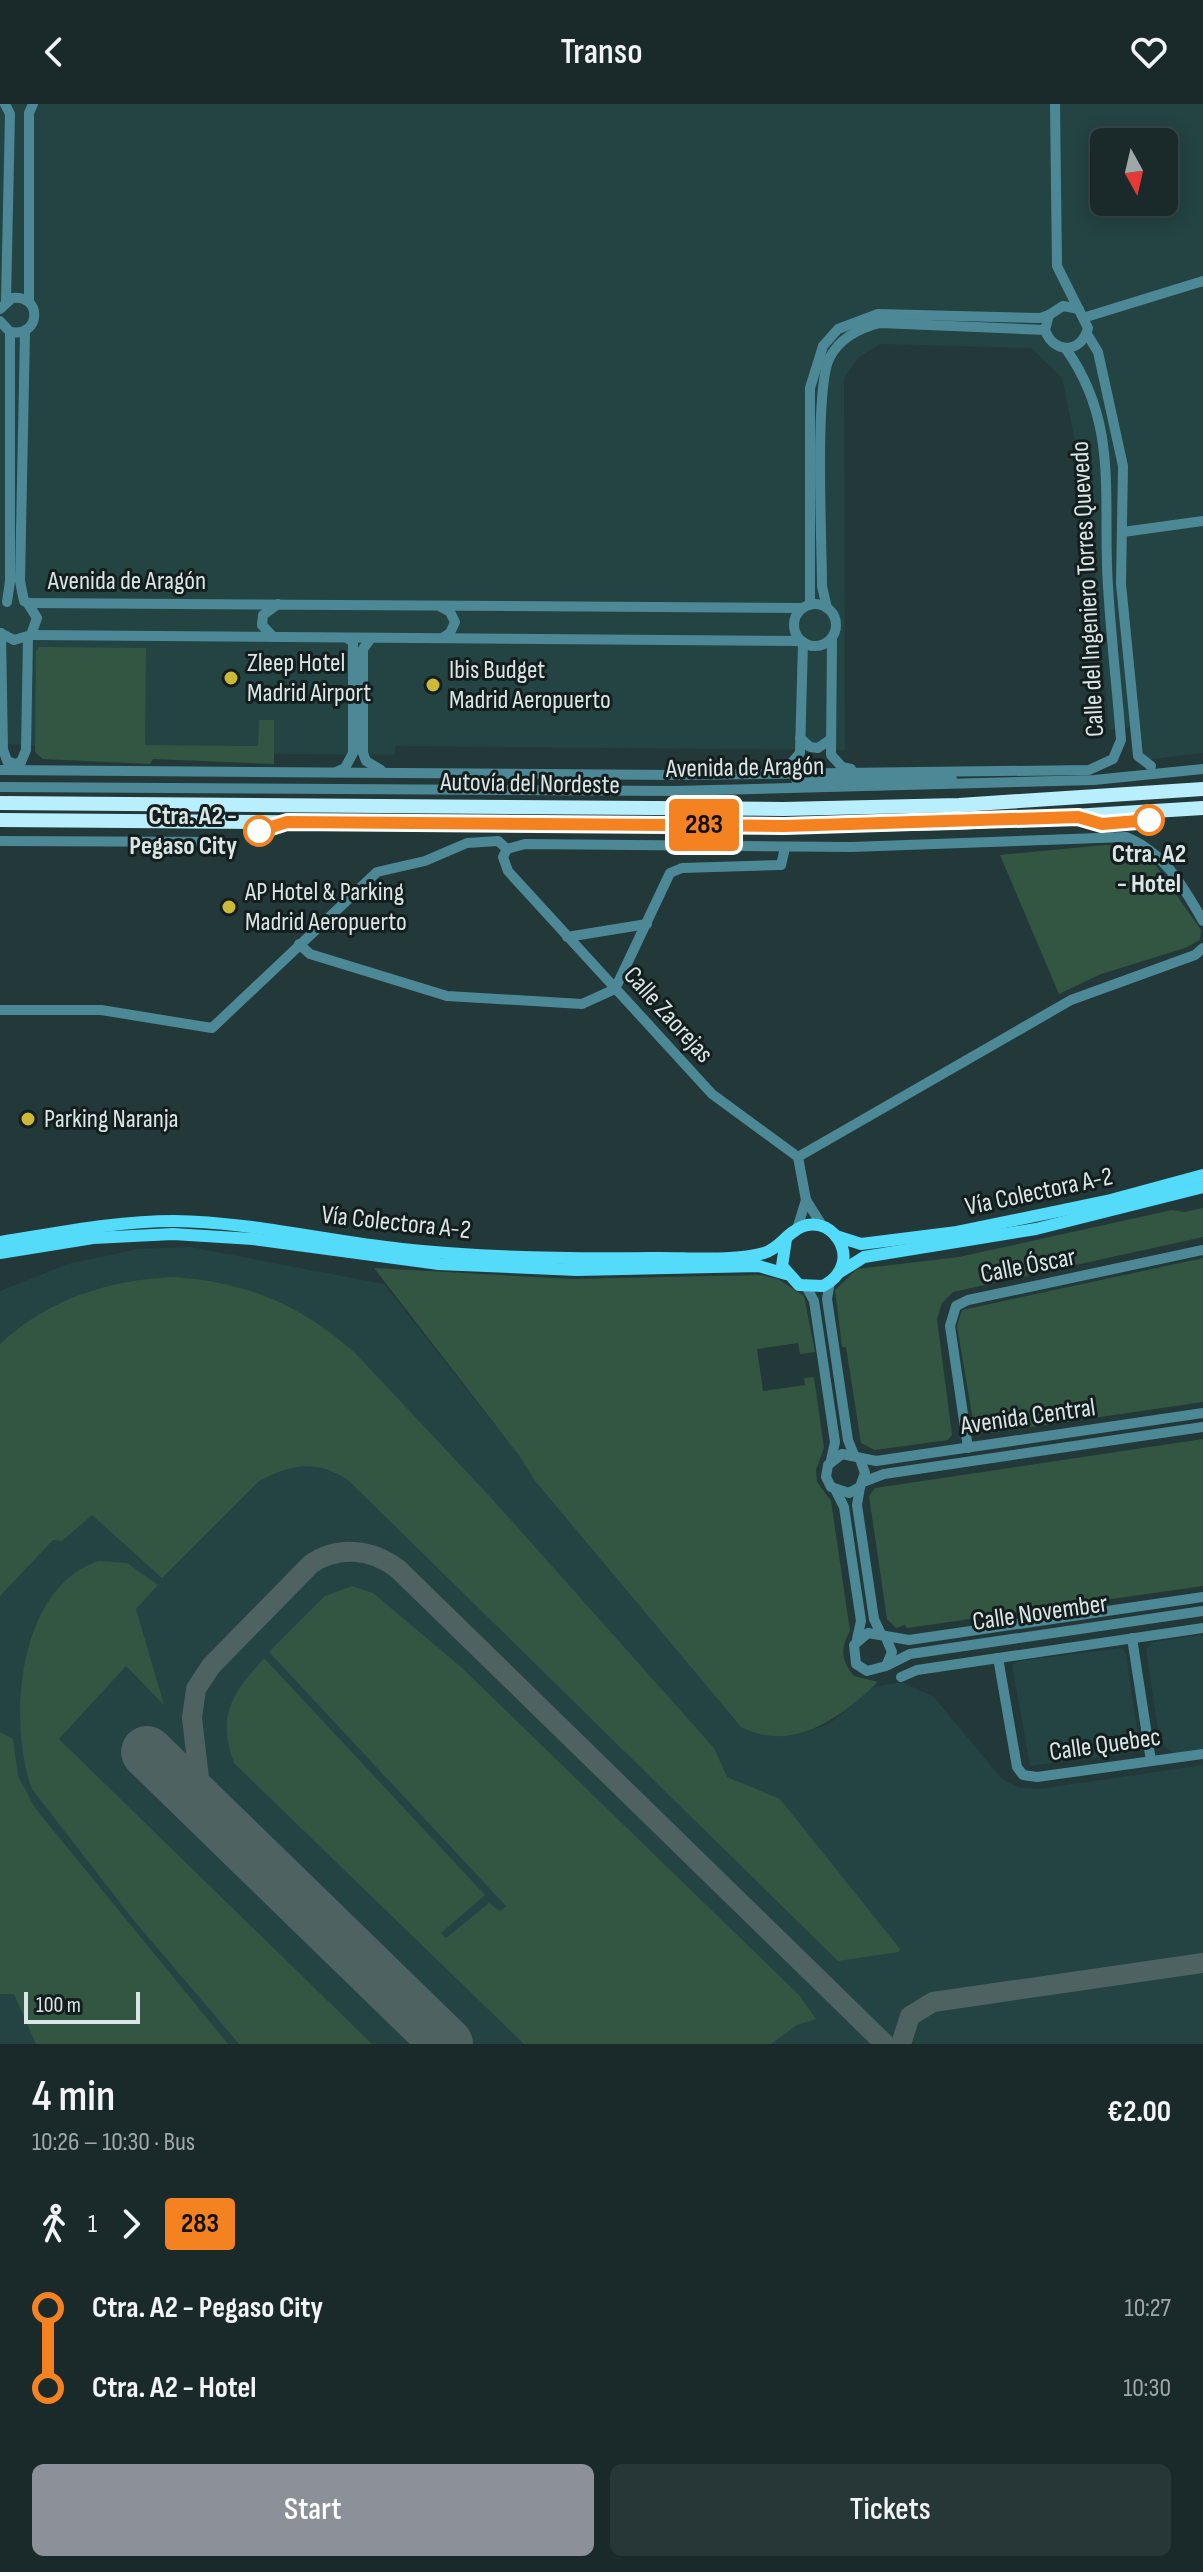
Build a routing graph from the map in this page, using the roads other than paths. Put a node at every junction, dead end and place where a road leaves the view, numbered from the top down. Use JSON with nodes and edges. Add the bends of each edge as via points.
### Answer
{"nodes":[{"id":1,"x":5,"y":104,"type":"edge"},
{"id":2,"x":33,"y":104,"type":"edge"},
{"id":3,"x":1055,"y":104,"type":"edge"},
{"id":4,"x":1203,"y":281,"type":"edge"},
{"id":5,"x":1064,"y":284,"type":"junction"},
{"id":6,"x":29,"y":300,"type":"junction"},
{"id":7,"x":3,"y":305,"type":"edge"},
{"id":8,"x":1059,"y":308,"type":"junction"},
{"id":9,"x":1082,"y":313,"type":"junction"},
{"id":10,"x":1049,"y":315,"type":"junction"},
{"id":11,"x":0,"y":321,"type":"edge"},
{"id":12,"x":1045,"y":330,"type":"junction"},
{"id":13,"x":10,"y":332,"type":"junction"},
{"id":14,"x":25,"y":332,"type":"junction"},
{"id":15,"x":1087,"y":334,"type":"junction"},
{"id":16,"x":1066,"y":349,"type":"junction"},
{"id":17,"x":1108,"y":498,"type":"junction"},
{"id":18,"x":1203,"y":521,"type":"edge"},
{"id":19,"x":1123,"y":532,"type":"junction"},
{"id":20,"x":25,"y":602,"type":"junction"},
{"id":21,"x":279,"y":604,"type":"junction"},
{"id":22,"x":3,"y":606,"type":"edge"},
{"id":23,"x":807,"y":606,"type":"junction"},
{"id":24,"x":441,"y":607,"type":"junction"},
{"id":25,"x":827,"y":608,"type":"junction"},
{"id":26,"x":0,"y":633,"type":"edge"},
{"id":27,"x":29,"y":636,"type":"junction"},
{"id":28,"x":273,"y":637,"type":"junction"},
{"id":29,"x":444,"y":637,"type":"junction"},
{"id":30,"x":347,"y":638,"type":"junction"},
{"id":31,"x":371,"y":638,"type":"junction"},
{"id":32,"x":832,"y":638,"type":"junction"},
{"id":33,"x":802,"y":642,"type":"junction"},
{"id":34,"x":800,"y":738,"type":"junction"},
{"id":35,"x":831,"y":739,"type":"junction"},
{"id":36,"x":26,"y":750,"type":"junction"},
{"id":37,"x":1,"y":752,"type":"edge"},
{"id":38,"x":1151,"y":766,"type":"dead end"},
{"id":39,"x":1203,"y":769,"type":"edge"},
{"id":40,"x":0,"y":770,"type":"edge"},
{"id":41,"x":58,"y":771,"type":"junction"},
{"id":42,"x":336,"y":772,"type":"junction"},
{"id":43,"x":868,"y":772,"type":"junction"},
{"id":44,"x":390,"y":773,"type":"junction"},
{"id":45,"x":734,"y":774,"type":"junction"},
{"id":46,"x":677,"y":775,"type":"junction"},
{"id":47,"x":1091,"y":775,"type":"junction"},
{"id":48,"x":0,"y":787,"type":"edge"},
{"id":49,"x":1203,"y":789,"type":"edge"},
{"id":50,"x":0,"y":803,"type":"edge"},
{"id":51,"x":1203,"y":808,"type":"edge"},
{"id":52,"x":0,"y":820,"type":"edge"},
{"id":53,"x":133,"y":821,"type":"junction"},
{"id":54,"x":0,"y":827,"type":"edge"},
{"id":55,"x":0,"y":841,"type":"edge"},
{"id":56,"x":220,"y":842,"type":"dead end"},
{"id":57,"x":785,"y":848,"type":"junction"},
{"id":58,"x":507,"y":849,"type":"junction"},
{"id":59,"x":1203,"y":921,"type":"edge"},
{"id":60,"x":647,"y":924,"type":"junction"},
{"id":61,"x":567,"y":937,"type":"junction"},
{"id":62,"x":299,"y":944,"type":"junction"},
{"id":63,"x":1203,"y":948,"type":"edge"},
{"id":64,"x":615,"y":989,"type":"junction"},
{"id":65,"x":0,"y":1010,"type":"edge"},
{"id":66,"x":798,"y":1157,"type":"junction"},
{"id":67,"x":1203,"y":1175,"type":"edge"},
{"id":68,"x":1203,"y":1187,"type":"edge"},
{"id":69,"x":806,"y":1200,"type":"junction"},
{"id":70,"x":823,"y":1227,"type":"junction"},
{"id":71,"x":797,"y":1229,"type":"junction"},
{"id":72,"x":836,"y":1236,"type":"junction"},
{"id":73,"x":786,"y":1239,"type":"junction"},
{"id":74,"x":0,"y":1242,"type":"edge"},
{"id":75,"x":1203,"y":1250,"type":"edge"},
{"id":76,"x":0,"y":1253,"type":"edge"},
{"id":77,"x":840,"y":1272,"type":"junction"},
{"id":78,"x":786,"y":1274,"type":"junction"},
{"id":79,"x":830,"y":1282,"type":"junction"},
{"id":80,"x":807,"y":1288,"type":"junction"},
{"id":81,"x":1203,"y":1413,"type":"edge"},
{"id":82,"x":1203,"y":1427,"type":"edge"},
{"id":83,"x":968,"y":1448,"type":"junction"},
{"id":84,"x":857,"y":1457,"type":"junction"},
{"id":85,"x":831,"y":1460,"type":"junction"},
{"id":86,"x":862,"y":1485,"type":"junction"},
{"id":87,"x":836,"y":1491,"type":"junction"},
{"id":88,"x":1203,"y":1597,"type":"edge"},
{"id":89,"x":1203,"y":1611,"type":"edge"},
{"id":90,"x":1203,"y":1628,"type":"edge"},
{"id":91,"x":884,"y":1636,"type":"junction"},
{"id":92,"x":1132,"y":1638,"type":"junction"},
{"id":93,"x":857,"y":1639,"type":"junction"},
{"id":94,"x":998,"y":1658,"type":"junction"},
{"id":95,"x":886,"y":1666,"type":"junction"},
{"id":96,"x":901,"y":1677,"type":"dead end"},
{"id":97,"x":1203,"y":1754,"type":"edge"},
{"id":98,"x":1151,"y":1761,"type":"junction"}],
"edges":[{"from":1,"to":7,"type":"street","via":[[10,114]]},
{"from":2,"to":6,"type":"street"},
{"from":3,"to":5,"type":"street","via":[[1057,266]]},
{"from":4,"to":9,"type":"street"},
{"from":5,"to":8,"type":"street"},
{"from":5,"to":9,"type":"street"},
{"from":6,"to":7,"type":"street","via":[[17,297]]},
{"from":6,"to":14,"type":"street","via":[[36,317]]},
{"from":8,"to":9,"type":"street"},
{"from":8,"to":10,"type":"street"},
{"from":9,"to":15,"type":"street"},
{"from":10,"to":12,"type":"street"},
{"from":10,"to":23,"type":"street","via":[[878,314],[838,329],[823,346],[810,388]]},
{"from":11,"to":13,"type":"street"},
{"from":12,"to":16,"type":"street","via":[[1055,345]]},
{"from":12,"to":25,"type":"street","via":[[880,323],[856,331],[830,356],[821,396],[822,586]]},
{"from":13,"to":14,"type":"street"},
{"from":13,"to":22,"type":"street","via":[[10,595]]},
{"from":14,"to":20,"type":"street","via":[[20,581]]},
{"from":15,"to":16,"type":"street"},
{"from":15,"to":19,"type":"street","name":"Calle del Ingeniero Torres Quevedo","via":[[1098,352],[1123,466]]},
{"from":16,"to":17,"type":"street","name":"Calle del Ingeniero Torres Quevedo","via":[[1094,402],[1108,468]]},
{"from":17,"to":19,"type":"street","via":[[1115,531]]},
{"from":17,"to":47,"type":"street","name":"Calle del Ingeniero Torres Quevedo","via":[[1108,584],[1121,740],[1113,759]]},
{"from":18,"to":19,"type":"street"},
{"from":19,"to":38,"type":"street","name":"Calle del Ingeniero Torres Quevedo","via":[[1121,584],[1138,756]]},
{"from":20,"to":21,"type":"street","name":"Avenida de Aragón"},
{"from":20,"to":22,"type":"street","name":"Avenida de Aragón"},
{"from":20,"to":27,"type":"street","via":[[37,618]]},
{"from":21,"to":24,"type":"street","name":"Avenida de Aragón"},
{"from":21,"to":28,"type":"street","via":[[263,615],[262,625]]},
{"from":23,"to":24,"type":"street","name":"Avenida de Aragón"},
{"from":23,"to":25,"type":"street"},
{"from":23,"to":33,"type":"street","via":[[794,624]]},
{"from":24,"to":29,"type":"street","via":[[455,622]]},
{"from":25,"to":32,"type":"street","via":[[836,622]]},
{"from":26,"to":27,"type":"street","name":"Avenida de Aragón","via":[[14,640]]},
{"from":26,"to":37,"type":"street"},
{"from":27,"to":28,"type":"street","name":"Avenida de Aragón"},
{"from":27,"to":36,"type":"street"},
{"from":28,"to":30,"type":"street","name":"Avenida de Aragón"},
{"from":29,"to":31,"type":"street","name":"Avenida de Aragón"},
{"from":29,"to":33,"type":"street","name":"Avenida de Aragón"},
{"from":30,"to":31,"type":"street","name":"Avenida de Aragón"},
{"from":30,"to":42,"type":"street","via":[[353,642],[353,753],[345,768]]},
{"from":31,"to":44,"type":"street","via":[[363,649],[363,753],[375,769]]},
{"from":32,"to":33,"type":"street","via":[[821,645]]},
{"from":32,"to":35,"type":"street"},
{"from":33,"to":34,"type":"street"},
{"from":34,"to":35,"type":"street","via":[[818,748]]},
{"from":34,"to":45,"type":"street","via":[[800,753],[789,766]]},
{"from":35,"to":43,"type":"street","via":[[831,755],[842,767]]},
{"from":36,"to":37,"type":"street","via":[[15,764]]},
{"from":36,"to":41,"type":"street","via":[[37,764]]},
{"from":39,"to":47,"type":"street","name":"Avenida de Aragón"},
{"from":40,"to":41,"type":"street"},
{"from":41,"to":42,"type":"street"},
{"from":42,"to":44,"type":"street"},
{"from":43,"to":45,"type":"street"},
{"from":43,"to":47,"type":"street"},
{"from":44,"to":46,"type":"street"},
{"from":45,"to":46,"type":"street"},
{"from":46,"to":47,"type":"street","via":[[814,780]]},
{"from":47,"to":48,"type":"street","name":"Avenida de Aragón","via":[[674,791]]},
{"from":49,"to":50,"type":"highway","name":"Autovía del Nordeste","via":[[959,805],[783,809]]},
{"from":51,"to":53,"type":"highway","name":"Autovía del Nordeste","via":[[958,823],[800,826]]},
{"from":52,"to":53,"type":"highway","name":"Autovía del Nordeste"},
{"from":53,"to":54,"type":"highway"},
{"from":55,"to":56,"type":"street"},
{"from":57,"to":58,"type":"street","via":[[525,844]]},
{"from":57,"to":59,"type":"street","via":[[1126,837],[1165,861]]},
{"from":57,"to":60,"type":"street","via":[[781,865],[682,868],[670,873]]},
{"from":58,"to":61,"type":"street","name":"Calle Zaorejas","via":[[503,857],[508,871]]},
{"from":58,"to":62,"type":"street","via":[[498,841],[467,843],[425,861],[377,872]]},
{"from":60,"to":61,"type":"street"},
{"from":60,"to":64,"type":"street"},
{"from":61,"to":64,"type":"street","name":"Calle Zaorejas"},
{"from":62,"to":64,"type":"street","via":[[310,954],[462,998],[582,1004]]},
{"from":62,"to":65,"type":"street","via":[[212,1028],[101,1010]]},
{"from":63,"to":66,"type":"street","via":[[1071,1000]]},
{"from":64,"to":66,"type":"street","name":"Calle Zaorejas","via":[[712,1094]]},
{"from":66,"to":69,"type":"street"},
{"from":67,"to":72,"type":"main road","name":"Vía Colectora A-2","via":[[957,1232],[861,1244]]},
{"from":68,"to":77,"type":"main road","name":"Vía Colectora A-2","via":[[1036,1229],[864,1257]]},
{"from":69,"to":70,"type":"street"},
{"from":69,"to":71,"type":"street"},
{"from":70,"to":71,"type":"main road"},
{"from":70,"to":72,"type":"main road"},
{"from":71,"to":73,"type":"main road"},
{"from":72,"to":77,"type":"main road","via":[[844,1257]]},
{"from":73,"to":74,"type":"main road","name":"Vía Colectora A-2","via":[[767,1252],[747,1255],[577,1258],[439,1253],[173,1221]]},
{"from":73,"to":78,"type":"main road","via":[[781,1257]]},
{"from":75,"to":83,"type":"street","name":"Calle Óscar","via":[[956,1306],[950,1326]]},
{"from":76,"to":78,"type":"main road","name":"Vía Colectora A-2","via":[[130,1234],[209,1235],[439,1264],[592,1270],[759,1266]]},
{"from":77,"to":79,"type":"main road"},
{"from":78,"to":80,"type":"main road"},
{"from":79,"to":80,"type":"main road"},
{"from":79,"to":84,"type":"street","via":[[827,1299],[848,1440]]},
{"from":80,"to":85,"type":"street","via":[[814,1301],[834,1437]]},
{"from":81,"to":83,"type":"street","name":"Avenida Central"},
{"from":82,"to":86,"type":"street","name":"Avenida Central","via":[[884,1474]]},
{"from":83,"to":84,"type":"street","name":"Avenida Central","via":[[876,1461]]},
{"from":84,"to":85,"type":"street","via":[[842,1454]]},
{"from":84,"to":86,"type":"street","via":[[865,1473]]},
{"from":85,"to":87,"type":"street","via":[[826,1477]]},
{"from":86,"to":87,"type":"street","via":[[849,1493]]},
{"from":86,"to":91,"type":"street","via":[[858,1509],[874,1619]]},
{"from":87,"to":93,"type":"street","via":[[844,1507],[861,1621]]},
{"from":88,"to":91,"type":"street","name":"Calle November","via":[[909,1640]]},
{"from":89,"to":95,"type":"street","name":"Calle November","via":[[910,1654]]},
{"from":90,"to":92,"type":"street","name":"Calle November"},
{"from":91,"to":93,"type":"street","via":[[868,1633]]},
{"from":91,"to":95,"type":"street","via":[[892,1652]]},
{"from":92,"to":94,"type":"street","name":"Calle November"},
{"from":92,"to":98,"type":"street"},
{"from":93,"to":95,"type":"street","via":[[853,1658],[861,1669],[874,1672]]},
{"from":94,"to":96,"type":"street","name":"Calle November"},
{"from":94,"to":98,"type":"street","name":"Calle Quebec","via":[[1017,1767],[1023,1775]]},
{"from":97,"to":98,"type":"street","name":"Calle Quebec"}]}
